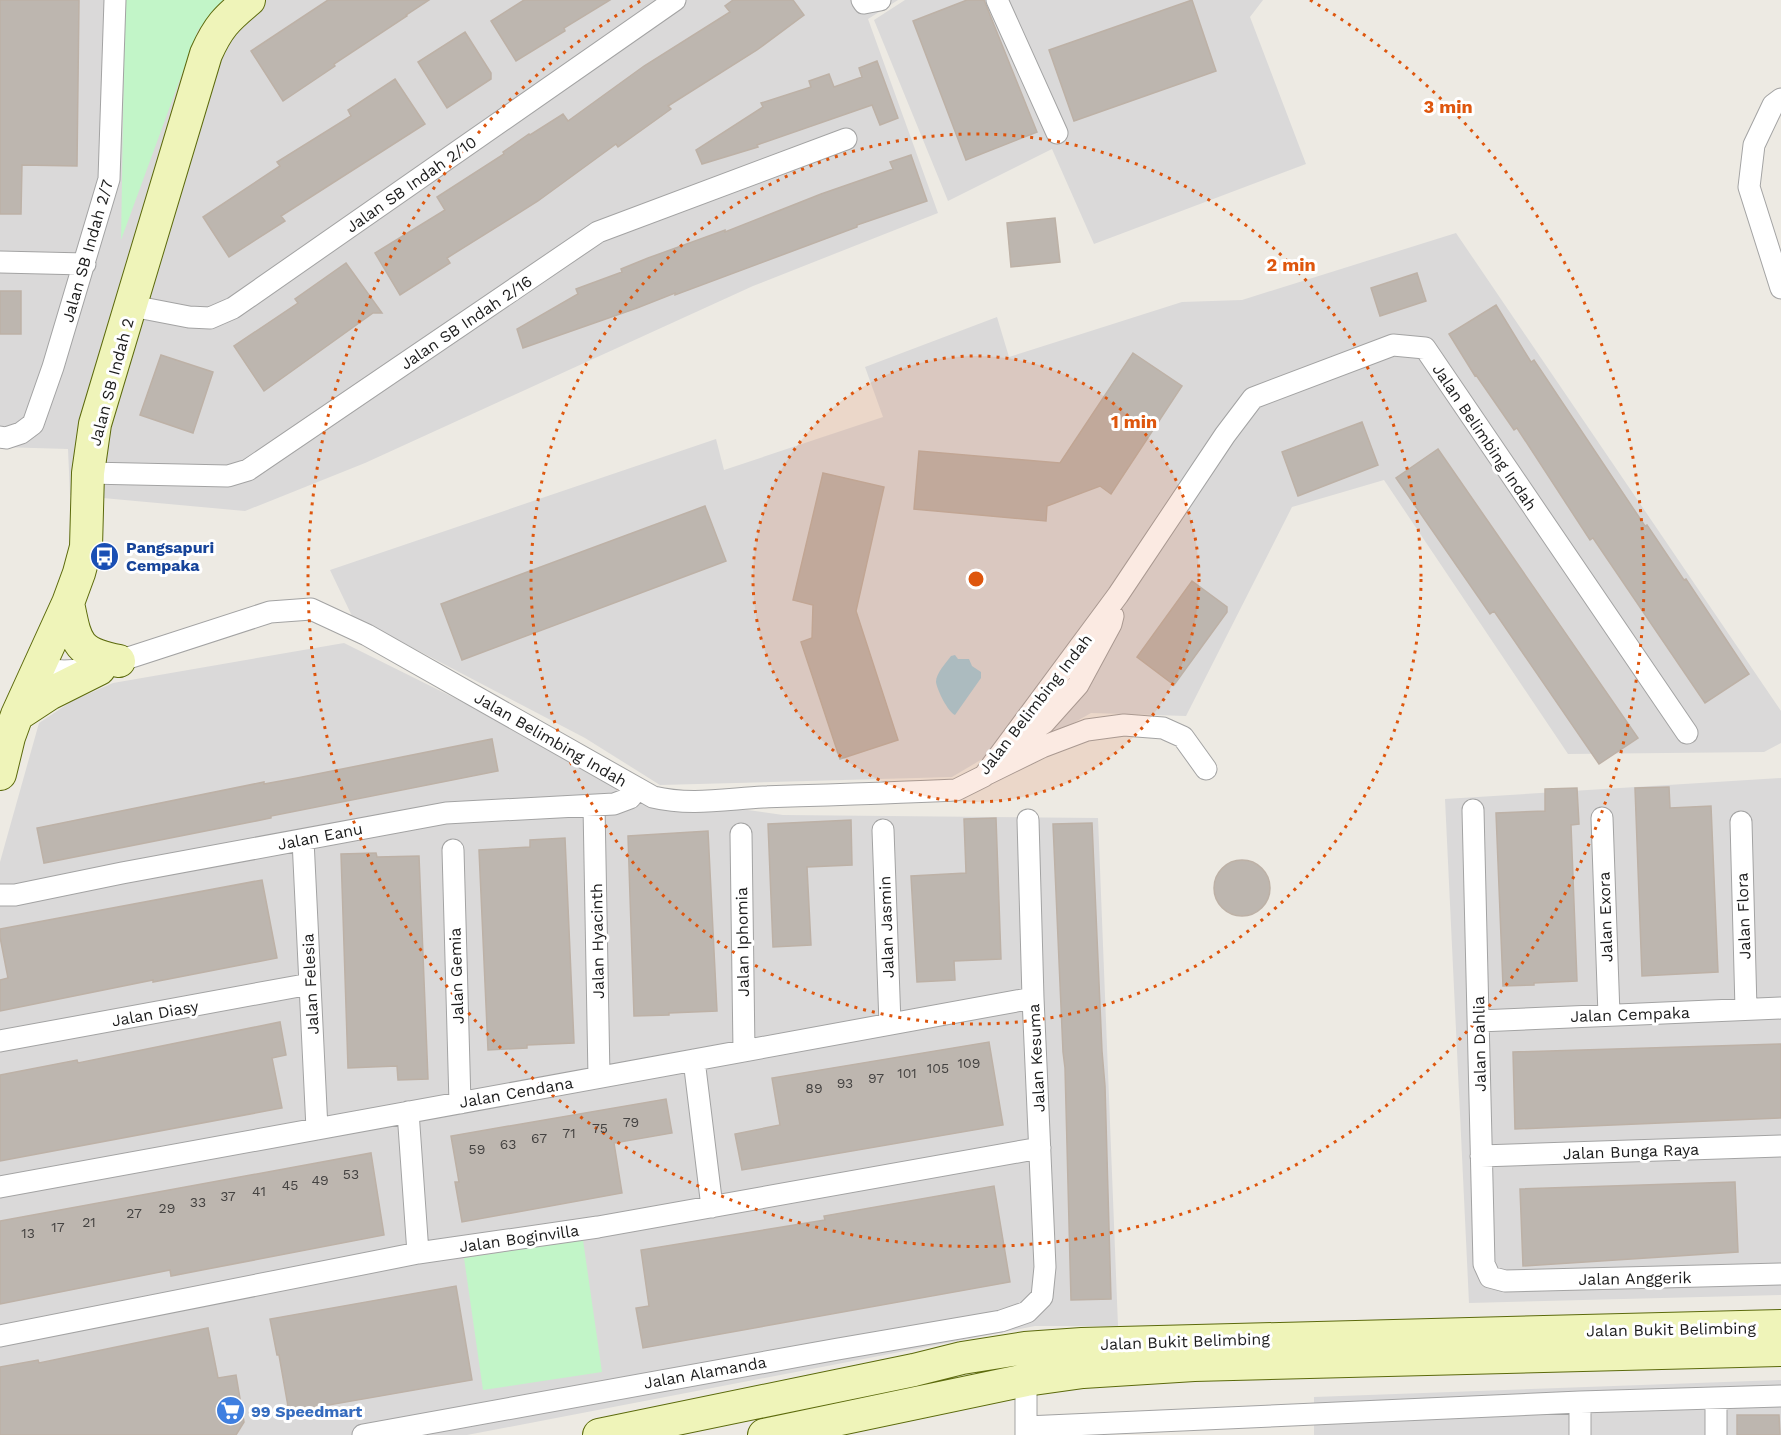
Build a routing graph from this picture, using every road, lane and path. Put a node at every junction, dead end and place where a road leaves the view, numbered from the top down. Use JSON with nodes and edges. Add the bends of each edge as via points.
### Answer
{"nodes":[{"id":1,"x":115,"y":0,"type":"edge"},
{"id":2,"x":249,"y":0,"type":"edge"},
{"id":3,"x":675,"y":0,"type":"edge"},
{"id":4,"x":997,"y":0,"type":"edge"},
{"id":5,"x":1781,"y":99,"type":"edge"},
{"id":6,"x":1057,"y":133,"type":"dead end"},
{"id":7,"x":846,"y":139,"type":"dead end"},
{"id":8,"x":0,"y":262,"type":"edge"},
{"id":9,"x":85,"y":264,"type":"junction"},
{"id":10,"x":1781,"y":288,"type":"edge"},
{"id":11,"x":132,"y":306,"type":"junction"},
{"id":12,"x":0,"y":437,"type":"edge"},
{"id":13,"x":88,"y":473,"type":"junction"},
{"id":14,"x":68,"y":603,"type":"junction"},
{"id":15,"x":109,"y":665,"type":"junction"},
{"id":16,"x":37,"y":669,"type":"junction"},
{"id":17,"x":8,"y":729,"type":"edge"},
{"id":18,"x":1687,"y":734,"type":"dead end"},
{"id":19,"x":1206,"y":769,"type":"dead end"},
{"id":20,"x":0,"y":774,"type":"edge"},
{"id":21,"x":984,"y":776,"type":"junction"},
{"id":22,"x":637,"y":789,"type":"junction"},
{"id":23,"x":594,"y":806,"type":"junction"},
{"id":24,"x":1473,"y":810,"type":"dead end"},
{"id":25,"x":1602,"y":818,"type":"dead end"},
{"id":26,"x":1028,"y":820,"type":"dead end"},
{"id":27,"x":1741,"y":822,"type":"dead end"},
{"id":28,"x":883,"y":831,"type":"dead end"},
{"id":29,"x":741,"y":834,"type":"dead end"},
{"id":30,"x":303,"y":840,"type":"junction"},
{"id":31,"x":453,"y":850,"type":"dead end"},
{"id":32,"x":0,"y":895,"type":"edge"},
{"id":33,"x":310,"y":984,"type":"junction"},
{"id":34,"x":1033,"y":998,"type":"junction"},
{"id":35,"x":1781,"y":1008,"type":"edge"},
{"id":36,"x":1746,"y":1009,"type":"junction"},
{"id":37,"x":1609,"y":1015,"type":"junction"},
{"id":38,"x":1479,"y":1021,"type":"junction"},
{"id":39,"x":890,"y":1024,"type":"junction"},
{"id":40,"x":0,"y":1041,"type":"edge"},
{"id":41,"x":744,"y":1051,"type":"junction"},
{"id":42,"x":694,"y":1060,"type":"junction"},
{"id":43,"x":599,"y":1077,"type":"junction"},
{"id":44,"x":460,"y":1103,"type":"junction"},
{"id":45,"x":408,"y":1112,"type":"junction"},
{"id":46,"x":317,"y":1129,"type":"junction"},
{"id":47,"x":1781,"y":1146,"type":"edge"},
{"id":48,"x":1040,"y":1148,"type":"junction"},
{"id":49,"x":1481,"y":1156,"type":"junction"},
{"id":50,"x":0,"y":1187,"type":"edge"},
{"id":51,"x":712,"y":1207,"type":"junction"},
{"id":52,"x":418,"y":1253,"type":"junction"},
{"id":53,"x":1781,"y":1274,"type":"edge"},
{"id":54,"x":1491,"y":1277,"type":"joint"},
{"id":55,"x":1042,"y":1297,"type":"joint"},
{"id":56,"x":1781,"y":1326,"type":"edge"},
{"id":57,"x":0,"y":1336,"type":"edge"},
{"id":58,"x":1025,"y":1348,"type":"junction"},
{"id":59,"x":1781,"y":1350,"type":"edge"},
{"id":60,"x":1026,"y":1380,"type":"junction"},
{"id":61,"x":1781,"y":1396,"type":"edge"},
{"id":62,"x":1716,"y":1399,"type":"junction"},
{"id":63,"x":1580,"y":1402,"type":"junction"},
{"id":64,"x":1026,"y":1431,"type":"edge"},
{"id":65,"x":363,"y":1435,"type":"edge"},
{"id":66,"x":598,"y":1435,"type":"edge"},
{"id":67,"x":764,"y":1435,"type":"edge"},
{"id":68,"x":1580,"y":1435,"type":"edge"},
{"id":69,"x":1716,"y":1435,"type":"edge"}],
"edges":[{"from":1,"to":9,"type":"street","name":"Jalan SB Indah 2/7","via":[[109,178]]},
{"from":2,"to":11,"type":"main road","name":"Jalan SB Indah 2","via":[[226,19],[206,54]]},
{"from":3,"to":11,"type":"street","name":"Jalan SB Indah 2/10","via":[[233,308],[210,318]]},
{"from":4,"to":6,"type":"street"},
{"from":5,"to":10,"type":"street","via":[[1773,105],[1754,145],[1749,187]]},
{"from":7,"to":13,"type":"street","name":"Jalan SB Indah 2/16","via":[[598,232],[248,470],[228,476]]},
{"from":8,"to":9,"type":"street"},
{"from":9,"to":12,"type":"street","name":"Jalan SB Indah 2/7","via":[[33,424],[21,434]]},
{"from":11,"to":13,"type":"main road","name":"Jalan SB Indah 2","via":[[95,424]]},
{"from":13,"to":14,"type":"main road","name":"Jalan SB Indah 2","via":[[86,547]]},
{"from":14,"to":15,"type":"main road","via":[[74,633],[84,649]]},
{"from":14,"to":16,"type":"main road","name":"Jalan SB Indah 2"},
{"from":15,"to":16,"type":"street","name":"Jalan Belimbing Indah"},
{"from":15,"to":17,"type":"main road","via":[[49,694]]},
{"from":15,"to":22,"type":"street","name":"Jalan Belimbing Indah","via":[[270,612],[311,609],[367,635]]},
{"from":16,"to":17,"type":"main road","name":"Jalan SB Indah 2"},
{"from":17,"to":20,"type":"main road","name":"Jalan SB Indah 2"},
{"from":18,"to":21,"type":"street","name":"Jalan Belimbing Indah","via":[[1425,348],[1393,345],[1253,398],[1118,595]]},
{"from":19,"to":21,"type":"street","via":[[1183,737],[1162,728],[1124,725],[1087,730]]},
{"from":21,"to":22,"type":"street","name":"Jalan Belimbing Indah","via":[[956,790],[697,802],[653,797]]},
{"from":22,"to":23,"type":"street","name":"Jalan Eanu","via":[[630,798]]},
{"from":23,"to":30,"type":"street","name":"Jalan Eanu","via":[[446,813]]},
{"from":23,"to":43,"type":"street","name":"Jalan Hyacinth"},
{"from":24,"to":38,"type":"street","name":"Jalan Dahlia"},
{"from":25,"to":37,"type":"street","name":"Jalan Exora"},
{"from":26,"to":34,"type":"street","name":"Jalan Kesuma"},
{"from":27,"to":36,"type":"street","name":"Jalan Flora"},
{"from":28,"to":39,"type":"street","name":"Jalan Jasmin"},
{"from":29,"to":41,"type":"street","name":"Jalan Iphomia"},
{"from":30,"to":32,"type":"street","name":"Jalan Eanu"},
{"from":30,"to":33,"type":"street","name":"Jalan Felesia"},
{"from":31,"to":44,"type":"street","name":"Jalan Gemia"},
{"from":33,"to":40,"type":"street","name":"Jalan Diasy"},
{"from":33,"to":46,"type":"street","name":"Jalan Felesia"},
{"from":34,"to":39,"type":"street","name":"Jalan Cendana"},
{"from":34,"to":48,"type":"street","name":"Jalan Kesuma"},
{"from":35,"to":36,"type":"street","name":"Jalan Cempaka"},
{"from":36,"to":37,"type":"street","name":"Jalan Cempaka"},
{"from":37,"to":38,"type":"street","name":"Jalan Cempaka"},
{"from":38,"to":49,"type":"street","name":"Jalan Dahlia"},
{"from":39,"to":41,"type":"street","name":"Jalan Cendana"},
{"from":41,"to":42,"type":"street","name":"Jalan Cendana"},
{"from":42,"to":43,"type":"street","name":"Jalan Cendana"},
{"from":42,"to":51,"type":"street"},
{"from":43,"to":44,"type":"street","name":"Jalan Cendana"},
{"from":44,"to":45,"type":"street","name":"Jalan Cendana"},
{"from":45,"to":46,"type":"street","name":"Jalan Cendana"},
{"from":45,"to":52,"type":"street"},
{"from":46,"to":50,"type":"street","name":"Jalan Cendana"},
{"from":47,"to":49,"type":"street","name":"Jalan Bunga Raya"},
{"from":48,"to":51,"type":"street","name":"Jalan Boginvilla"},
{"from":48,"to":55,"type":"street","name":"Jalan Kesuma","via":[[1045,1267]]},
{"from":49,"to":54,"type":"street","name":"Jalan Dahlia","via":[[1484,1264]]},
{"from":51,"to":52,"type":"street","name":"Jalan Boginvilla"},
{"from":52,"to":57,"type":"street","name":"Jalan Boginvilla"},
{"from":53,"to":54,"type":"street","name":"Jalan Anggerik","via":[[1505,1281]]},
{"from":55,"to":65,"type":"street","name":"Jalan Alamanda","via":[[1027,1312],[1001,1321]]},
{"from":56,"to":58,"type":"main road","name":"Jalan Bukit Belimbing","via":[[1193,1340]]},
{"from":58,"to":60,"type":"street"},
{"from":58,"to":66,"type":"main road","name":"Jalan Bukit Belimbing"},
{"from":59,"to":60,"type":"main road","name":"Jalan Bukit Belimbing","via":[[1194,1365]]},
{"from":60,"to":64,"type":"street"},
{"from":60,"to":67,"type":"main road","name":"Jalan Bukit Belimbing"},
{"from":61,"to":62,"type":"street"},
{"from":62,"to":63,"type":"street"},
{"from":62,"to":69,"type":"street"},
{"from":63,"to":64,"type":"street"},
{"from":63,"to":68,"type":"street"}]}
